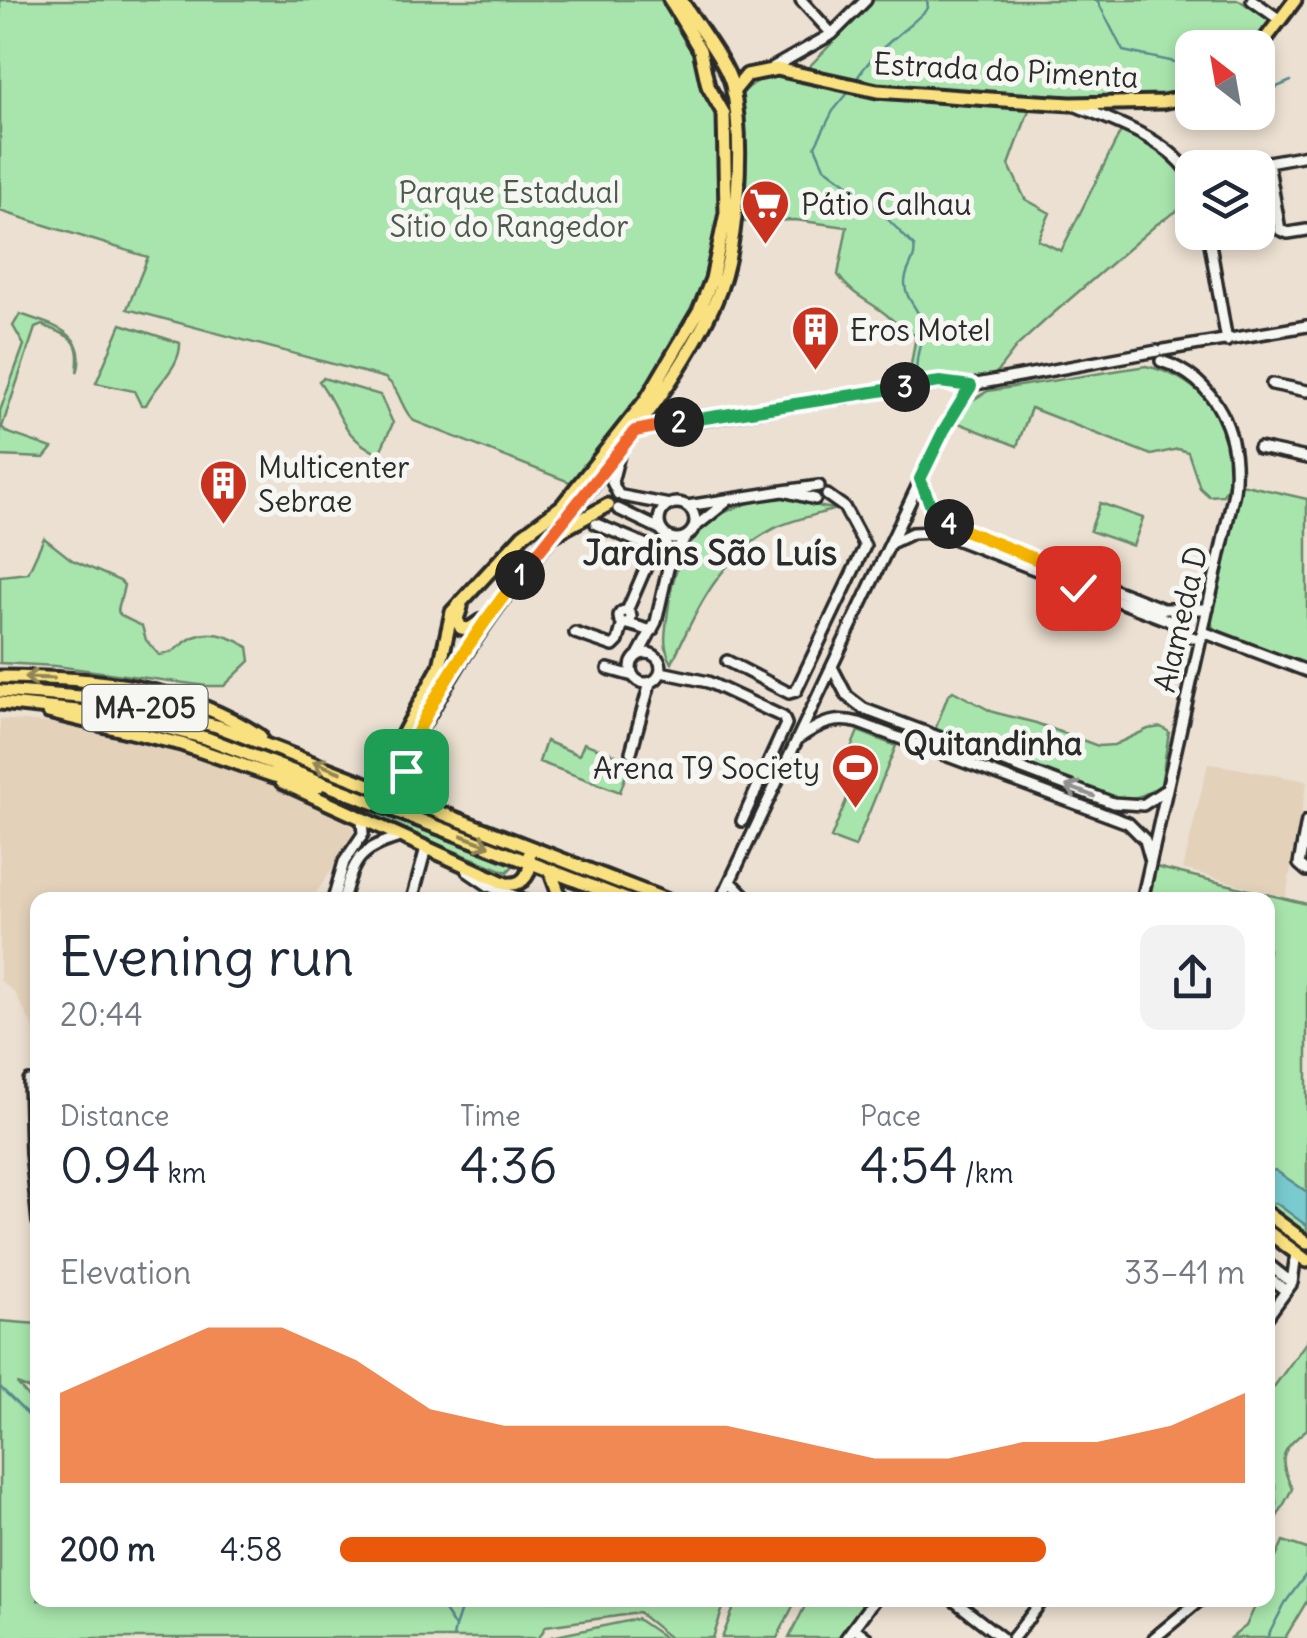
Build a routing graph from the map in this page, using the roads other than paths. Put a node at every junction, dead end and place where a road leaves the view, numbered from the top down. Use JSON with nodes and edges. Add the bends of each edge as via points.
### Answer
{"nodes":[{"id":1,"x":670,"y":0,"type":"edge"},
{"id":2,"x":681,"y":0,"type":"edge"},
{"id":3,"x":802,"y":0,"type":"edge"},
{"id":4,"x":866,"y":0,"type":"edge"},
{"id":5,"x":1252,"y":0,"type":"edge"},
{"id":6,"x":1278,"y":0,"type":"edge"},
{"id":7,"x":1295,"y":0,"type":"edge"},
{"id":8,"x":1268,"y":12,"type":"junction"},
{"id":9,"x":1280,"y":20,"type":"junction"},
{"id":10,"x":1272,"y":30,"type":"edge"},
{"id":11,"x":832,"y":34,"type":"junction"},
{"id":12,"x":713,"y":52,"type":"junction"},
{"id":13,"x":797,"y":52,"type":"junction"},
{"id":14,"x":724,"y":67,"type":"junction"},
{"id":15,"x":764,"y":70,"type":"junction"},
{"id":16,"x":704,"y":72,"type":"junction"},
{"id":17,"x":796,"y":72,"type":"junction"},
{"id":18,"x":733,"y":92,"type":"junction"},
{"id":19,"x":1175,"y":100,"type":"edge"},
{"id":20,"x":1102,"y":109,"type":"junction"},
{"id":21,"x":1175,"y":155,"type":"edge"},
{"id":22,"x":1307,"y":156,"type":"edge"},
{"id":23,"x":1307,"y":230,"type":"edge"},
{"id":24,"x":1211,"y":250,"type":"edge"},
{"id":25,"x":1307,"y":326,"type":"edge"},
{"id":26,"x":1227,"y":341,"type":"junction"},
{"id":27,"x":1162,"y":356,"type":"junction"},
{"id":28,"x":1272,"y":384,"type":"dead end"},
{"id":29,"x":971,"y":386,"type":"junction"},
{"id":30,"x":1307,"y":391,"type":"edge"},
{"id":31,"x":649,"y":414,"type":"junction"},
{"id":32,"x":661,"y":424,"type":"junction"},
{"id":33,"x":635,"y":431,"type":"junction"},
{"id":34,"x":1259,"y":448,"type":"dead end"},
{"id":35,"x":620,"y":449,"type":"junction"},
{"id":36,"x":1307,"y":458,"type":"edge"},
{"id":37,"x":920,"y":479,"type":"junction"},
{"id":38,"x":819,"y":486,"type":"junction"},
{"id":39,"x":588,"y":490,"type":"junction"},
{"id":40,"x":783,"y":491,"type":"junction"},
{"id":41,"x":827,"y":496,"type":"junction"},
{"id":42,"x":815,"y":499,"type":"junction"},
{"id":43,"x":732,"y":500,"type":"junction"},
{"id":44,"x":670,"y":505,"type":"junction"},
{"id":45,"x":686,"y":506,"type":"junction"},
{"id":46,"x":613,"y":507,"type":"junction"},
{"id":47,"x":596,"y":524,"type":"dead end"},
{"id":48,"x":664,"y":532,"type":"junction"},
{"id":49,"x":689,"y":534,"type":"junction"},
{"id":50,"x":524,"y":535,"type":"junction"},
{"id":51,"x":551,"y":536,"type":"junction"},
{"id":52,"x":889,"y":545,"type":"junction"},
{"id":53,"x":670,"y":564,"type":"junction"},
{"id":54,"x":1036,"y":566,"type":"junction"},
{"id":55,"x":1080,"y":583,"type":"junction"},
{"id":56,"x":510,"y":587,"type":"junction"},
{"id":57,"x":1212,"y":590,"type":"junction"},
{"id":58,"x":1190,"y":607,"type":"junction"},
{"id":59,"x":1208,"y":609,"type":"junction"},
{"id":60,"x":624,"y":623,"type":"junction"},
{"id":61,"x":654,"y":627,"type":"junction"},
{"id":62,"x":1183,"y":630,"type":"junction"},
{"id":63,"x":575,"y":633,"type":"dead end"},
{"id":64,"x":1202,"y":636,"type":"junction"},
{"id":65,"x":638,"y":655,"type":"junction"},
{"id":66,"x":658,"y":657,"type":"junction"},
{"id":67,"x":727,"y":661,"type":"dead end"},
{"id":68,"x":1196,"y":662,"type":"junction"},
{"id":69,"x":832,"y":666,"type":"junction"},
{"id":70,"x":1307,"y":671,"type":"edge"},
{"id":71,"x":661,"y":672,"type":"junction"},
{"id":72,"x":0,"y":677,"type":"edge"},
{"id":73,"x":650,"y":683,"type":"junction"},
{"id":74,"x":0,"y":692,"type":"edge"},
{"id":75,"x":4,"y":705,"type":"edge"},
{"id":76,"x":797,"y":739,"type":"junction"},
{"id":77,"x":280,"y":749,"type":"junction"},
{"id":78,"x":631,"y":752,"type":"dead end"},
{"id":79,"x":274,"y":776,"type":"junction"},
{"id":80,"x":374,"y":786,"type":"junction"},
{"id":81,"x":1168,"y":788,"type":"junction"},
{"id":82,"x":357,"y":795,"type":"junction"},
{"id":83,"x":429,"y":808,"type":"junction"},
{"id":84,"x":362,"y":818,"type":"junction"},
{"id":85,"x":742,"y":821,"type":"dead end"},
{"id":86,"x":1307,"y":822,"type":"edge"},
{"id":87,"x":400,"y":836,"type":"junction"},
{"id":88,"x":360,"y":840,"type":"junction"},
{"id":89,"x":528,"y":846,"type":"junction"},
{"id":90,"x":370,"y":848,"type":"junction"},
{"id":91,"x":426,"y":848,"type":"junction"},
{"id":92,"x":448,"y":858,"type":"junction"},
{"id":93,"x":1151,"y":860,"type":"junction"},
{"id":94,"x":530,"y":862,"type":"junction"},
{"id":95,"x":550,"y":870,"type":"junction"},
{"id":96,"x":1307,"y":871,"type":"edge"},
{"id":97,"x":730,"y":882,"type":"junction"},
{"id":98,"x":489,"y":886,"type":"junction"},
{"id":99,"x":335,"y":892,"type":"edge"},
{"id":100,"x":346,"y":892,"type":"edge"},
{"id":101,"x":414,"y":892,"type":"edge"},
{"id":102,"x":488,"y":892,"type":"edge"},
{"id":103,"x":504,"y":892,"type":"edge"},
{"id":104,"x":559,"y":892,"type":"edge"},
{"id":105,"x":606,"y":892,"type":"edge"},
{"id":106,"x":646,"y":892,"type":"edge"},
{"id":107,"x":726,"y":892,"type":"edge"},
{"id":108,"x":741,"y":892,"type":"edge"},
{"id":109,"x":1144,"y":892,"type":"edge"},
{"id":110,"x":29,"y":1081,"type":"dead end"},
{"id":111,"x":30,"y":1095,"type":"edge"},
{"id":112,"x":1275,"y":1219,"type":"edge"},
{"id":113,"x":1275,"y":1237,"type":"edge"},
{"id":114,"x":1307,"y":1243,"type":"edge"},
{"id":115,"x":1296,"y":1253,"type":"junction"},
{"id":116,"x":1306,"y":1268,"type":"edge"},
{"id":117,"x":1275,"y":1272,"type":"edge"},
{"id":118,"x":1275,"y":1280,"type":"edge"},
{"id":119,"x":1289,"y":1287,"type":"junction"},
{"id":120,"x":1275,"y":1306,"type":"edge"},
{"id":121,"x":869,"y":1607,"type":"edge"},
{"id":122,"x":962,"y":1607,"type":"edge"},
{"id":123,"x":1038,"y":1607,"type":"edge"},
{"id":124,"x":1192,"y":1607,"type":"edge"},
{"id":125,"x":854,"y":1628,"type":"junction"},
{"id":126,"x":1018,"y":1637,"type":"edge"},
{"id":127,"x":846,"y":1638,"type":"edge"},
{"id":128,"x":867,"y":1638,"type":"edge"},
{"id":129,"x":1002,"y":1638,"type":"edge"},
{"id":130,"x":1154,"y":1638,"type":"edge"}],
"edges":[{"from":1,"to":16,"type":"main road","via":[[700,50]]},
{"from":2,"to":12,"type":"main road"},
{"from":3,"to":11,"type":"street"},
{"from":4,"to":11,"type":"street"},
{"from":5,"to":8,"type":"street"},
{"from":6,"to":8,"type":"street"},
{"from":7,"to":9,"type":"main road"},
{"from":8,"to":9,"type":"street"},
{"from":9,"to":10,"type":"main road"},
{"from":11,"to":13,"type":"street"},
{"from":12,"to":14,"type":"main road"},
{"from":12,"to":15,"type":"main road","name":"Estrada do Pimenta"},
{"from":13,"to":15,"type":"street"},
{"from":13,"to":17,"type":"street"},
{"from":14,"to":16,"type":"main road","via":[[712,62]]},
{"from":14,"to":18,"type":"main road"},
{"from":15,"to":17,"type":"main road","name":"Estrada do Pimenta"},
{"from":15,"to":18,"type":"main road","via":[[744,78]]},
{"from":16,"to":50,"type":"main road","via":[[724,114],[726,153],[724,230],[705,298],[646,400],[562,506]]},
{"from":17,"to":20,"type":"main road","name":"Estrada do Pimenta","via":[[877,91]]},
{"from":18,"to":31,"type":"main road","via":[[736,210],[728,265],[705,322]]},
{"from":19,"to":20,"type":"main road","name":"Estrada do Pimenta"},
{"from":20,"to":21,"type":"street"},
{"from":22,"to":23,"type":"street","via":[[1268,162],[1280,230]]},
{"from":24,"to":26,"type":"street"},
{"from":25,"to":26,"type":"street"},
{"from":26,"to":27,"type":"street"},
{"from":27,"to":29,"type":"street"},
{"from":27,"to":57,"type":"street","name":"Alameda D","via":[[1215,401],[1235,446],[1234,492]]},
{"from":28,"to":30,"type":"street"},
{"from":29,"to":32,"type":"street","via":[[932,384]]},
{"from":29,"to":37,"type":"street"},
{"from":31,"to":32,"type":"street"},
{"from":31,"to":33,"type":"main road"},
{"from":32,"to":33,"type":"street"},
{"from":33,"to":35,"type":"main road"},
{"from":34,"to":36,"type":"street"},
{"from":35,"to":39,"type":"main road"},
{"from":35,"to":44,"type":"street","via":[[612,482],[620,495]]},
{"from":37,"to":52,"type":"street"},
{"from":37,"to":54,"type":"street","via":[[945,522]]},
{"from":38,"to":40,"type":"street"},
{"from":38,"to":41,"type":"street"},
{"from":38,"to":42,"type":"street"},
{"from":39,"to":46,"type":"street"},
{"from":39,"to":51,"type":"main road"},
{"from":40,"to":42,"type":"street"},
{"from":40,"to":43,"type":"street"},
{"from":41,"to":42,"type":"street"},
{"from":41,"to":67,"type":"street","via":[[844,507],[865,546],[796,691]]},
{"from":43,"to":45,"type":"street"},
{"from":43,"to":49,"type":"street"},
{"from":44,"to":45,"type":"street"},
{"from":44,"to":48,"type":"street","via":[[661,513]]},
{"from":45,"to":49,"type":"street","via":[[694,515]]},
{"from":46,"to":48,"type":"street"},
{"from":46,"to":51,"type":"main road"},
{"from":47,"to":60,"type":"street","via":[[651,547],[627,612],[631,619]]},
{"from":48,"to":49,"type":"street","via":[[676,539]]},
{"from":48,"to":53,"type":"street"},
{"from":49,"to":53,"type":"street"},
{"from":50,"to":56,"type":"main road","via":[[460,610],[460,626],[477,625]]},
{"from":50,"to":80,"type":"main road","via":[[452,612],[440,666]]},
{"from":51,"to":56,"type":"main road"},
{"from":52,"to":54,"type":"street","via":[[912,533],[937,532]]},
{"from":52,"to":69,"type":"street"},
{"from":53,"to":61,"type":"street"},
{"from":54,"to":55,"type":"street"},
{"from":55,"to":58,"type":"street","via":[[1162,609]]},
{"from":55,"to":62,"type":"street"},
{"from":56,"to":83,"type":"main road","via":[[454,668],[410,751],[406,776]]},
{"from":57,"to":58,"type":"street"},
{"from":57,"to":59,"type":"street","name":"Alameda D"},
{"from":58,"to":59,"type":"street"},
{"from":59,"to":64,"type":"street","name":"Alameda D"},
{"from":60,"to":61,"type":"street"},
{"from":60,"to":63,"type":"street","via":[[613,646]]},
{"from":61,"to":65,"type":"street"},
{"from":61,"to":66,"type":"street"},
{"from":62,"to":64,"type":"street"},
{"from":62,"to":68,"type":"street"},
{"from":64,"to":68,"type":"street","name":"Alameda D"},
{"from":64,"to":70,"type":"street"},
{"from":65,"to":66,"type":"street"},
{"from":65,"to":73,"type":"street","via":[[632,672]]},
{"from":66,"to":71,"type":"street"},
{"from":68,"to":81,"type":"street","name":"Alameda D"},
{"from":69,"to":76,"type":"street"},
{"from":81,"to":69,"type":"street","one_way":true,"via":[[1143,805],[1113,803],[864,710],[847,696]]},
{"from":71,"to":73,"type":"street"},
{"from":71,"to":85,"type":"street","via":[[708,682],[784,717]]},
{"from":77,"to":72,"type":"main road","number":"MA-205","one_way":true,"via":[[221,712],[150,690]]},
{"from":73,"to":78,"type":"street"},
{"from":74,"to":77,"type":"main road","number":"MA-205","via":[[124,703]]},
{"from":75,"to":79,"type":"main road","via":[[181,744]]},
{"from":75,"to":82,"type":"main road","number":"MA-205","via":[[88,710],[178,730]]},
{"from":76,"to":93,"type":"street","via":[[828,722],[859,722],[1128,823],[1145,840]]},
{"from":76,"to":97,"type":"street"},
{"from":80,"to":77,"type":"main road","number":"MA-205","one_way":true},
{"from":79,"to":82,"type":"main road"},
{"from":79,"to":84,"type":"main road"},
{"from":80,"to":83,"type":"main road","number":"MA-205"},
{"from":81,"to":93,"type":"street","name":"Alameda D"},
{"from":82,"to":94,"type":"main road","number":"MA-205","one_way":true},
{"from":83,"to":89,"type":"main road","number":"MA-205"},
{"from":84,"to":87,"type":"main road"},
{"from":84,"to":88,"type":"street"},
{"from":86,"to":96,"type":"street","via":[[1299,864]]},
{"from":87,"to":90,"type":"street"},
{"from":87,"to":91,"type":"main road"},
{"from":88,"to":90,"type":"street"},
{"from":88,"to":99,"type":"street","via":[[344,862]]},
{"from":89,"to":94,"type":"main road"},
{"from":89,"to":106,"type":"main road","number":"MA-205"},
{"from":90,"to":100,"type":"street","via":[[356,862]]},
{"from":91,"to":92,"type":"main road"},
{"from":91,"to":101,"type":"street"},
{"from":92,"to":94,"type":"main road","via":[[510,884],[526,878]]},
{"from":92,"to":98,"type":"street"},
{"from":93,"to":109,"type":"street","name":"Alameda D"},
{"from":94,"to":95,"type":"main road","number":"MA-205"},
{"from":95,"to":104,"type":"main road"},
{"from":95,"to":105,"type":"main road","number":"MA-205"},
{"from":97,"to":107,"type":"street"},
{"from":97,"to":108,"type":"street"},
{"from":98,"to":102,"type":"street"},
{"from":98,"to":103,"type":"street"},
{"from":110,"to":111,"type":"street"},
{"from":112,"to":114,"type":"main road"},
{"from":113,"to":115,"type":"main road"},
{"from":115,"to":116,"type":"main road"},
{"from":115,"to":119,"type":"street"},
{"from":116,"to":119,"type":"street"},
{"from":117,"to":119,"type":"street"},
{"from":118,"to":119,"type":"street"},
{"from":119,"to":120,"type":"street"},
{"from":121,"to":125,"type":"street"},
{"from":122,"to":129,"type":"street"},
{"from":123,"to":126,"type":"street"},
{"from":124,"to":130,"type":"street"},
{"from":125,"to":127,"type":"street"},
{"from":125,"to":128,"type":"street"}]}
